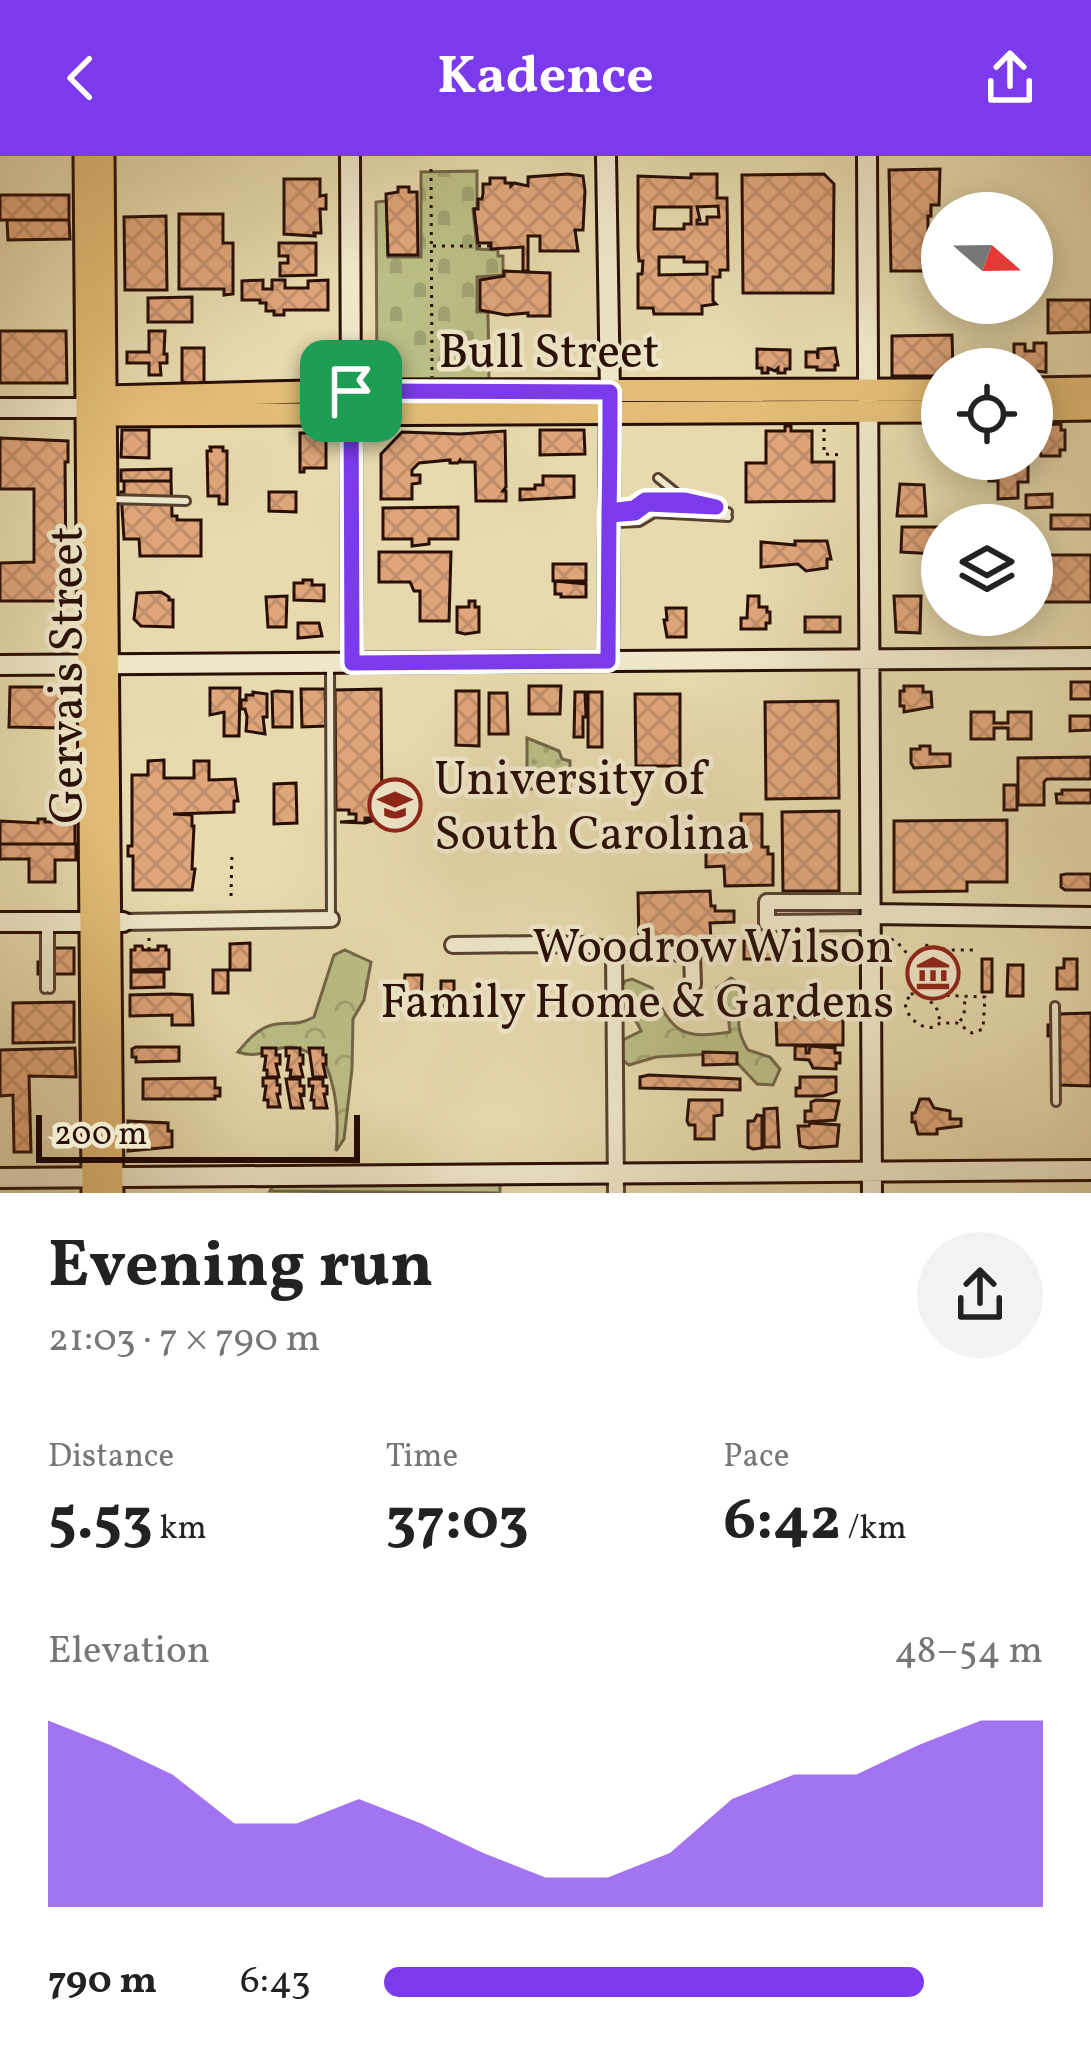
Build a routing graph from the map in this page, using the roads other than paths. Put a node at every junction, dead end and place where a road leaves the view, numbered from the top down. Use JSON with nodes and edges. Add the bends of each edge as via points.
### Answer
{"nodes":[{"id":1,"x":85,"y":156,"type":"edge"},
{"id":2,"x":103,"y":156,"type":"edge"},
{"id":3,"x":350,"y":156,"type":"edge"},
{"id":4,"x":606,"y":156,"type":"edge"},
{"id":5,"x":867,"y":156,"type":"edge"},
{"id":6,"x":1091,"y":388,"type":"edge"},
{"id":7,"x":1053,"y":389,"type":"edge"},
{"id":8,"x":351,"y":391,"type":"junction"},
{"id":9,"x":921,"y":394,"type":"edge"},
{"id":10,"x":868,"y":400,"type":"junction"},
{"id":11,"x":610,"y":402,"type":"junction"},
{"id":12,"x":99,"y":407,"type":"junction"},
{"id":13,"x":0,"y":408,"type":"edge"},
{"id":14,"x":921,"y":408,"type":"edge"},
{"id":15,"x":1091,"y":409,"type":"edge"},
{"id":16,"x":1053,"y":410,"type":"edge"},
{"id":17,"x":351,"y":415,"type":"junction"},
{"id":18,"x":658,"y":478,"type":"dead end"},
{"id":19,"x":106,"y":499,"type":"junction"},
{"id":20,"x":685,"y":500,"type":"junction"},
{"id":21,"x":186,"y":501,"type":"dead end"},
{"id":22,"x":716,"y":507,"type":"junction"},
{"id":23,"x":609,"y":517,"type":"junction"},
{"id":24,"x":1091,"y":658,"type":"edge"},
{"id":25,"x":870,"y":659,"type":"junction"},
{"id":26,"x":608,"y":661,"type":"junction"},
{"id":27,"x":330,"y":663,"type":"junction"},
{"id":28,"x":352,"y":663,"type":"junction"},
{"id":29,"x":98,"y":664,"type":"junction"},
{"id":30,"x":0,"y":665,"type":"edge"},
{"id":31,"x":871,"y":913,"type":"junction"},
{"id":32,"x":1091,"y":917,"type":"edge"},
{"id":33,"x":331,"y":919,"type":"joint"},
{"id":34,"x":0,"y":922,"type":"edge"},
{"id":35,"x":48,"y":922,"type":"junction"},
{"id":36,"x":108,"y":922,"type":"junction"},
{"id":37,"x":452,"y":945,"type":"dead end"},
{"id":38,"x":614,"y":951,"type":"junction"},
{"id":39,"x":693,"y":984,"type":"dead end"},
{"id":40,"x":47,"y":989,"type":"dead end"},
{"id":41,"x":1055,"y":1006,"type":"dead end"},
{"id":42,"x":1056,"y":1102,"type":"dead end"},
{"id":43,"x":1091,"y":1170,"type":"edge"},
{"id":44,"x":872,"y":1172,"type":"junction"},
{"id":45,"x":0,"y":1178,"type":"edge"},
{"id":46,"x":616,"y":1184,"type":"edge"},
{"id":47,"x":102,"y":1185,"type":"edge"},
{"id":48,"x":872,"y":1193,"type":"edge"}],
"edges":[{"from":1,"to":12,"type":"main road","name":"Gervais Street"},
{"from":2,"to":12,"type":"main road","name":"Gervais Street"},
{"from":3,"to":8,"type":"street"},
{"from":4,"to":11,"type":"street"},
{"from":5,"to":10,"type":"street"},
{"from":6,"to":7,"type":"main road"},
{"from":8,"to":11,"type":"main road","name":"Bull Street"},
{"from":8,"to":12,"type":"main road","name":"Bull Street"},
{"from":8,"to":17,"type":"street"},
{"from":9,"to":10,"type":"main road","name":"Bull Street"},
{"from":10,"to":11,"type":"main road","name":"Bull Street"},
{"from":10,"to":14,"type":"main road","name":"Bull Street"},
{"from":10,"to":25,"type":"street"},
{"from":11,"to":17,"type":"main road","name":"Bull Street"},
{"from":11,"to":23,"type":"street"},
{"from":12,"to":13,"type":"street","name":"Bull Street"},
{"from":12,"to":17,"type":"main road","name":"Bull Street"},
{"from":12,"to":19,"type":"main road","name":"Gervais Street"},
{"from":12,"to":29,"type":"main road","name":"Gervais Street"},
{"from":15,"to":16,"type":"main road"},
{"from":17,"to":28,"type":"street"},
{"from":18,"to":20,"type":"lane"},
{"from":19,"to":21,"type":"lane"},
{"from":19,"to":29,"type":"main road","name":"Gervais Street"},
{"from":20,"to":22,"type":"lane"},
{"from":20,"to":23,"type":"lane","via":[[645,500]]},
{"from":22,"to":23,"type":"lane","via":[[647,504]]},
{"from":22,"to":23,"type":"lane","via":[[728,512]]},
{"from":23,"to":26,"type":"street"},
{"from":24,"to":25,"type":"street"},
{"from":25,"to":26,"type":"street"},
{"from":25,"to":31,"type":"street"},
{"from":26,"to":28,"type":"street"},
{"from":27,"to":28,"type":"street"},
{"from":27,"to":29,"type":"street"},
{"from":27,"to":33,"type":"lane"},
{"from":29,"to":30,"type":"street"},
{"from":29,"to":36,"type":"main road","name":"Gervais Street"},
{"from":31,"to":31,"type":"street","via":[[767,902],[767,923]]},
{"from":31,"to":32,"type":"street"},
{"from":31,"to":44,"type":"street"},
{"from":33,"to":36,"type":"street"},
{"from":34,"to":35,"type":"street"},
{"from":35,"to":36,"type":"street"},
{"from":35,"to":40,"type":"lane"},
{"from":36,"to":47,"type":"main road","name":"Gervais Street"},
{"from":37,"to":38,"type":"street"},
{"from":38,"to":39,"type":"street","via":[[692,954]]},
{"from":38,"to":46,"type":"street"},
{"from":41,"to":42,"type":"lane"},
{"from":43,"to":44,"type":"street"},
{"from":44,"to":46,"type":"street"},
{"from":44,"to":48,"type":"street"},
{"from":45,"to":47,"type":"street"},
{"from":46,"to":47,"type":"street"}]}
